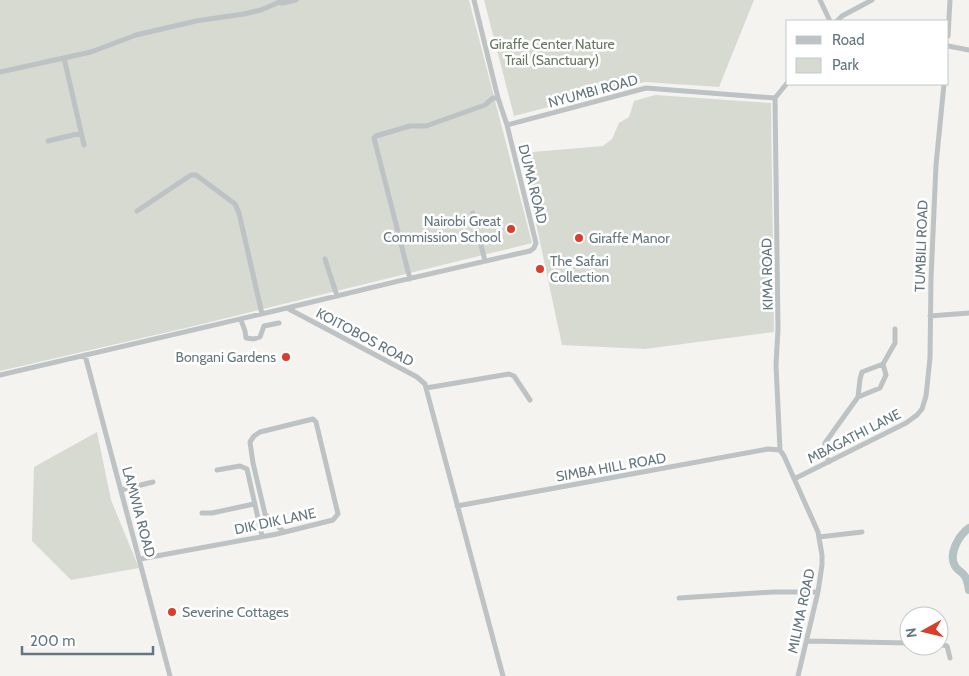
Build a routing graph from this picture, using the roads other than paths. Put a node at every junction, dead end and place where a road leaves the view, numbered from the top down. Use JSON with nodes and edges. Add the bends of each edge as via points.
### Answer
{"nodes":[{"id":1,"x":284,"y":0,"type":"edge"},
{"id":2,"x":296,"y":0,"type":"edge"},
{"id":3,"x":474,"y":0,"type":"edge"},
{"id":4,"x":820,"y":0,"type":"edge"},
{"id":5,"x":872,"y":0,"type":"edge"},
{"id":6,"x":950,"y":0,"type":"edge"},
{"id":7,"x":271,"y":6,"type":"junction"},
{"id":8,"x":830,"y":20,"type":"edge"},
{"id":9,"x":838,"y":20,"type":"edge"},
{"id":10,"x":949,"y":20,"type":"edge"},
{"id":11,"x":949,"y":46,"type":"edge"},
{"id":12,"x":969,"y":50,"type":"edge"},
{"id":13,"x":64,"y":58,"type":"junction"},
{"id":14,"x":0,"y":72,"type":"edge"},
{"id":15,"x":786,"y":84,"type":"edge"},
{"id":16,"x":944,"y":85,"type":"edge"},
{"id":17,"x":498,"y":98,"type":"junction"},
{"id":18,"x":775,"y":98,"type":"junction"},
{"id":19,"x":507,"y":125,"type":"junction"},
{"id":20,"x":81,"y":132,"type":"junction"},
{"id":21,"x":48,"y":141,"type":"dead end"},
{"id":22,"x":84,"y":145,"type":"dead end"},
{"id":23,"x":137,"y":211,"type":"dead end"},
{"id":24,"x":473,"y":213,"type":"dead end"},
{"id":25,"x":325,"y":259,"type":"dead end"},
{"id":26,"x":485,"y":261,"type":"junction"},
{"id":27,"x":410,"y":279,"type":"junction"},
{"id":28,"x":337,"y":296,"type":"junction"},
{"id":29,"x":287,"y":308,"type":"junction"},
{"id":30,"x":969,"y":313,"type":"edge"},
{"id":31,"x":262,"y":314,"type":"junction"},
{"id":32,"x":930,"y":316,"type":"junction"},
{"id":33,"x":241,"y":320,"type":"junction"},
{"id":34,"x":279,"y":323,"type":"dead end"},
{"id":35,"x":895,"y":329,"type":"dead end"},
{"id":36,"x":85,"y":355,"type":"junction"},
{"id":37,"x":883,"y":364,"type":"junction"},
{"id":38,"x":0,"y":375,"type":"edge"},
{"id":39,"x":426,"y":388,"type":"junction"},
{"id":40,"x":858,"y":397,"type":"junction"},
{"id":41,"x":530,"y":400,"type":"dead end"},
{"id":42,"x":922,"y":410,"type":"joint"},
{"id":43,"x":780,"y":450,"type":"junction"},
{"id":44,"x":829,"y":462,"type":"junction"},
{"id":45,"x":217,"y":470,"type":"dead end"},
{"id":46,"x":794,"y":479,"type":"junction"},
{"id":47,"x":153,"y":482,"type":"dead end"},
{"id":48,"x":121,"y":490,"type":"junction"},
{"id":49,"x":254,"y":504,"type":"junction"},
{"id":50,"x":457,"y":506,"type":"junction"},
{"id":51,"x":202,"y":513,"type":"dead end"},
{"id":52,"x":284,"y":531,"type":"junction"},
{"id":53,"x":862,"y":532,"type":"dead end"},
{"id":54,"x":262,"y":536,"type":"junction"},
{"id":55,"x":819,"y":537,"type":"junction"},
{"id":56,"x":140,"y":559,"type":"junction"},
{"id":57,"x":818,"y":592,"type":"junction"},
{"id":58,"x":679,"y":598,"type":"dead end"},
{"id":59,"x":807,"y":641,"type":"junction"},
{"id":60,"x":899,"y":643,"type":"edge"},
{"id":61,"x":949,"y":654,"type":"edge"},
{"id":62,"x":950,"y":658,"type":"dead end"},
{"id":63,"x":170,"y":676,"type":"edge"},
{"id":64,"x":503,"y":676,"type":"edge"},
{"id":65,"x":798,"y":676,"type":"edge"}],
"edges":[{"from":1,"to":7,"type":"street"},
{"from":2,"to":7,"type":"street"},
{"from":3,"to":17,"type":"street","name":"DUMA ROAD"},
{"from":4,"to":8,"type":"street"},
{"from":5,"to":9,"type":"street"},
{"from":6,"to":10,"type":"street"},
{"from":7,"to":13,"type":"street","via":[[136,35],[91,52]]},
{"from":11,"to":12,"type":"street"},
{"from":13,"to":14,"type":"street"},
{"from":13,"to":20,"type":"street"},
{"from":15,"to":18,"type":"street"},
{"from":16,"to":32,"type":"street","name":"TUMBILI ROAD","via":[[936,165]]},
{"from":17,"to":19,"type":"street","name":"DUMA ROAD"},
{"from":17,"to":27,"type":"street","via":[[426,126],[410,126],[374,138]]},
{"from":18,"to":19,"type":"street","name":"NYUMBI ROAD","via":[[646,88]]},
{"from":18,"to":43,"type":"street","name":"KIMA ROAD","via":[[776,365]]},
{"from":19,"to":26,"type":"street","name":"DUMA ROAD","via":[[536,243],[530,251]]},
{"from":20,"to":21,"type":"street"},
{"from":20,"to":22,"type":"street"},
{"from":23,"to":31,"type":"street","via":[[191,175],[199,176],[234,204],[239,213]]},
{"from":24,"to":26,"type":"street"},
{"from":25,"to":28,"type":"street"},
{"from":26,"to":27,"type":"street"},
{"from":27,"to":28,"type":"street"},
{"from":28,"to":29,"type":"street"},
{"from":29,"to":31,"type":"street"},
{"from":29,"to":39,"type":"street","name":"KOITOBOS ROAD","via":[[417,377]]},
{"from":30,"to":32,"type":"street"},
{"from":31,"to":33,"type":"street"},
{"from":32,"to":42,"type":"street","name":"TUMBILI ROAD","via":[[930,358]]},
{"from":33,"to":34,"type":"street","via":[[246,338],[254,339],[260,337],[264,326]]},
{"from":33,"to":36,"type":"street"},
{"from":35,"to":37,"type":"street","via":[[895,343]]},
{"from":36,"to":38,"type":"street"},
{"from":36,"to":48,"type":"street","name":"LAMWIA ROAD"},
{"from":37,"to":40,"type":"street","via":[[862,372]]},
{"from":37,"to":40,"type":"street","via":[[886,375],[880,388]]},
{"from":39,"to":41,"type":"street","via":[[509,374],[514,376]]},
{"from":39,"to":50,"type":"street"},
{"from":40,"to":44,"type":"street","via":[[825,442],[824,452]]},
{"from":42,"to":44,"type":"street","name":"MBAGATHI LANE","via":[[906,422]]},
{"from":43,"to":46,"type":"street","name":"MILIMA ROAD"},
{"from":43,"to":50,"type":"street","name":"SIMBA HILL ROAD","via":[[768,449]]},
{"from":44,"to":46,"type":"street","name":"MBAGATHI LANE"},
{"from":45,"to":49,"type":"street","via":[[240,466],[247,469]]},
{"from":46,"to":55,"type":"street","name":"MILIMA ROAD"},
{"from":47,"to":48,"type":"street"},
{"from":48,"to":56,"type":"street","name":"LAMWIA ROAD"},
{"from":49,"to":51,"type":"street"},
{"from":49,"to":54,"type":"street"},
{"from":50,"to":64,"type":"street"},
{"from":52,"to":52,"type":"street","name":"DIK DIK LANE","via":[[333,520],[338,514],[313,419],[260,432],[250,442],[265,514]]},
{"from":52,"to":54,"type":"street","name":"DIK DIK LANE"},
{"from":53,"to":55,"type":"street"},
{"from":54,"to":56,"type":"street","name":"DIK DIK LANE"},
{"from":55,"to":57,"type":"street","name":"MILIMA ROAD","via":[[822,565]]},
{"from":56,"to":63,"type":"street","name":"LAMWIA ROAD"},
{"from":57,"to":58,"type":"street"},
{"from":57,"to":59,"type":"street","name":"MILIMA ROAD"},
{"from":59,"to":60,"type":"street"},
{"from":59,"to":65,"type":"street","name":"MILIMA ROAD"},
{"from":61,"to":62,"type":"street"}]}
